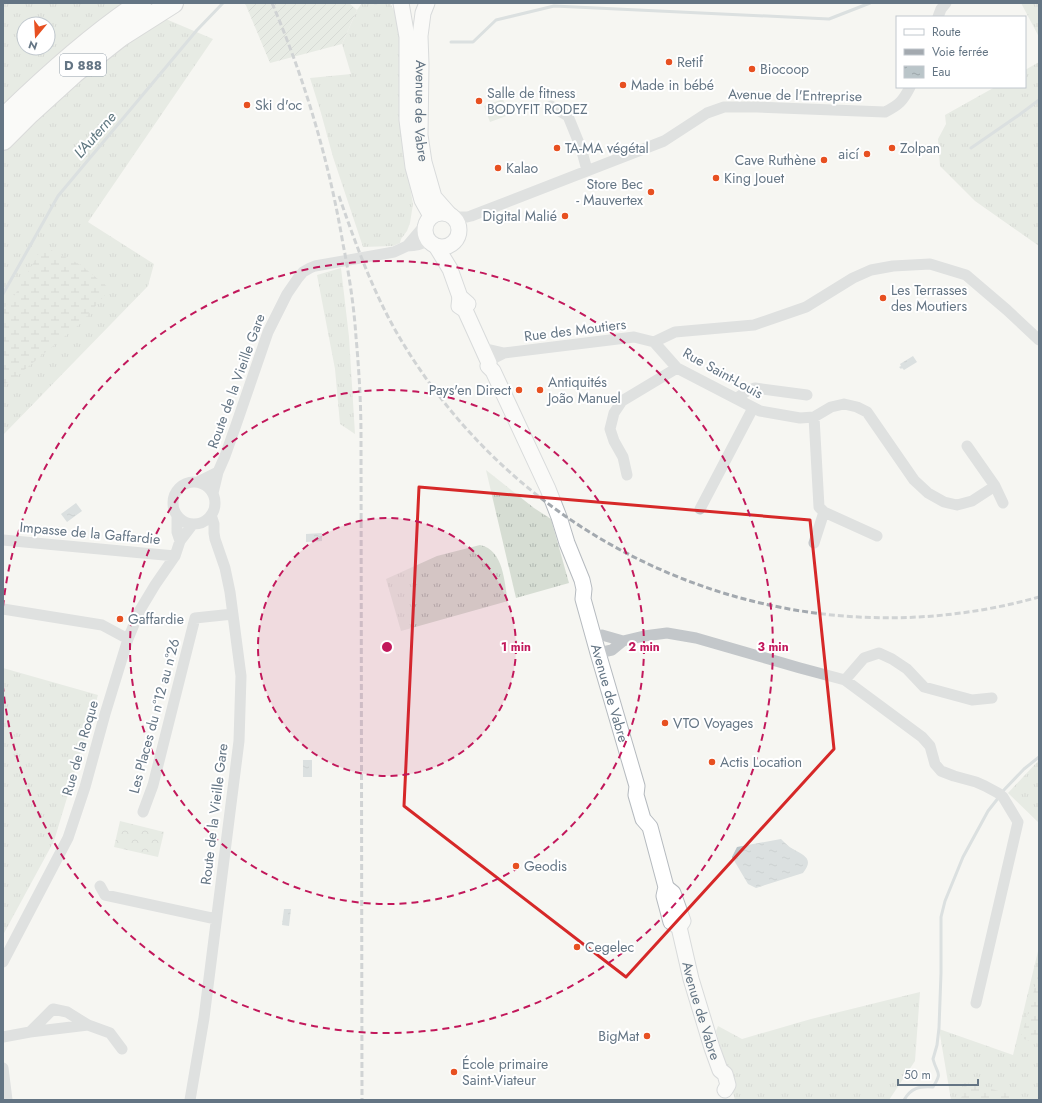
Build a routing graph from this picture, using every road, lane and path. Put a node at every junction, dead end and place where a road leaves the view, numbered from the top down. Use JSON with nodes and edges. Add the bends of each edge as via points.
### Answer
{"nodes":[{"id":1,"x":141,"y":3,"type":"edge"},
{"id":2,"x":173,"y":3,"type":"edge"},
{"id":3,"x":401,"y":3,"type":"edge"},
{"id":4,"x":427,"y":3,"type":"edge"},
{"id":5,"x":946,"y":3,"type":"edge"},
{"id":6,"x":938,"y":16,"type":"edge"},
{"id":7,"x":910,"y":88,"type":"edge"},
{"id":8,"x":551,"y":106,"type":"dead end"},
{"id":9,"x":5,"y":117,"type":"edge"},
{"id":10,"x":3,"y":140,"type":"edge"},
{"id":11,"x":588,"y":170,"type":"junction"},
{"id":12,"x":457,"y":219,"type":"junction"},
{"id":13,"x":430,"y":232,"type":"junction"},
{"id":14,"x":452,"y":244,"type":"junction"},
{"id":15,"x":450,"y":269,"type":"junction"},
{"id":16,"x":1039,"y":340,"type":"edge"},
{"id":17,"x":654,"y":342,"type":"junction"},
{"id":18,"x":488,"y":361,"type":"junction"},
{"id":19,"x":677,"y":368,"type":"junction"},
{"id":20,"x":807,"y":395,"type":"dead end"},
{"id":21,"x":737,"y":398,"type":"junction"},
{"id":22,"x":753,"y":408,"type":"junction"},
{"id":23,"x":814,"y":417,"type":"junction"},
{"id":24,"x":967,"y":446,"type":"dead end"},
{"id":25,"x":218,"y":472,"type":"junction"},
{"id":26,"x":627,"y":475,"type":"dead end"},
{"id":27,"x":198,"y":482,"type":"junction"},
{"id":28,"x":995,"y":486,"type":"junction"},
{"id":29,"x":213,"y":493,"type":"junction"},
{"id":30,"x":1004,"y":503,"type":"dead end"},
{"id":31,"x":700,"y":509,"type":"dead end"},
{"id":32,"x":824,"y":512,"type":"junction"},
{"id":33,"x":211,"y":515,"type":"junction"},
{"id":34,"x":178,"y":516,"type":"junction"},
{"id":35,"x":197,"y":524,"type":"junction"},
{"id":36,"x":214,"y":533,"type":"junction"},
{"id":37,"x":877,"y":536,"type":"dead end"},
{"id":38,"x":3,"y":540,"type":"edge"},
{"id":39,"x":180,"y":540,"type":"junction"},
{"id":40,"x":814,"y":543,"type":"dead end"},
{"id":41,"x":175,"y":556,"type":"junction"},
{"id":42,"x":3,"y":609,"type":"edge"},
{"id":43,"x":233,"y":614,"type":"junction"},
{"id":44,"x":593,"y":637,"type":"junction"},
{"id":45,"x":128,"y":639,"type":"junction"},
{"id":46,"x":623,"y":641,"type":"junction"},
{"id":47,"x":598,"y":653,"type":"junction"},
{"id":48,"x":845,"y":680,"type":"junction"},
{"id":49,"x":992,"y":698,"type":"dead end"},
{"id":50,"x":143,"y":812,"type":"dead end"},
{"id":51,"x":100,"y":886,"type":"dead end"},
{"id":52,"x":216,"y":919,"type":"junction"},
{"id":53,"x":3,"y":962,"type":"edge"},
{"id":54,"x":976,"y":1003,"type":"dead end"},
{"id":55,"x":88,"y":1024,"type":"junction"},
{"id":56,"x":30,"y":1032,"type":"junction"},
{"id":57,"x":3,"y":1037,"type":"edge"},
{"id":58,"x":122,"y":1049,"type":"dead end"},
{"id":59,"x":3,"y":1068,"type":"edge"},
{"id":60,"x":727,"y":1095,"type":"edge"},
{"id":61,"x":7,"y":1100,"type":"edge"},
{"id":62,"x":190,"y":1100,"type":"edge"}],
"edges":[{"from":1,"to":9,"type":"highway","number":"D 888","via":[[63,62]]},
{"from":2,"to":10,"type":"highway","number":"D 888","via":[[121,36],[80,68]]},
{"from":3,"to":13,"type":"main road","name":"Avenue de Vabre","via":[[407,37],[407,120],[413,167]]},
{"from":4,"to":12,"type":"main road","name":"Avenue de Vabre","via":[[420,36],[420,135],[424,162],[434,197]]},
{"from":5,"to":6,"type":"street"},
{"from":7,"to":11,"type":"street","name":"Avenue de l'Entreprise","via":[[896,106],[885,112],[724,107],[707,113],[664,141]]},
{"from":8,"to":11,"type":"street","via":[[568,116]]},
{"from":11,"to":12,"type":"street","name":"Avenue de l'Entreprise"},
{"from":12,"to":13,"type":"main road","via":[[439,212]]},
{"from":12,"to":14,"type":"main road","via":[[458,236]]},
{"from":13,"to":14,"type":"main road","via":[[441,247]]},
{"from":13,"to":15,"type":"main road","name":"Avenue de Vabre"},
{"from":13,"to":25,"type":"street","name":"Route de la Vieille Gare","via":[[394,252],[315,266],[303,272],[268,332]]},
{"from":14,"to":15,"type":"main road","name":"Avenue de Vabre"},
{"from":15,"to":18,"type":"main road","name":"Avenue de Vabre"},
{"from":16,"to":17,"type":"street","via":[[966,275],[930,264],[872,270],[853,278],[806,307],[754,325],[675,332]]},
{"from":17,"to":18,"type":"street","name":"Rue des Moutiers","via":[[634,338],[504,354]]},
{"from":17,"to":19,"type":"street","name":"Rue Saint-Louis"},
{"from":18,"to":44,"type":"main road","name":"Avenue de Vabre","via":[[548,488],[567,543],[577,592],[583,599]]},
{"from":19,"to":21,"type":"street","name":"Rue Saint-Louis"},
{"from":19,"to":26,"type":"street","via":[[622,401],[614,413],[610,429],[623,457]]},
{"from":20,"to":21,"type":"street","via":[[755,388]]},
{"from":21,"to":22,"type":"street","name":"Rue Saint-Louis"},
{"from":22,"to":23,"type":"street","name":"Rue Saint-Louis","via":[[800,418]]},
{"from":22,"to":31,"type":"street"},
{"from":23,"to":28,"type":"street","via":[[831,407],[844,404],[868,412],[914,480],[928,493],[944,502],[957,505],[972,501]]},
{"from":23,"to":32,"type":"street","via":[[819,507]]},
{"from":24,"to":28,"type":"street"},
{"from":25,"to":27,"type":"street"},
{"from":25,"to":29,"type":"street","name":"Route de la Vieille Gare"},
{"from":27,"to":29,"type":"street"},
{"from":27,"to":34,"type":"street","via":[[186,483],[177,490],[173,503]]},
{"from":28,"to":30,"type":"street"},
{"from":29,"to":33,"type":"street","via":[[215,504]]},
{"from":32,"to":37,"type":"street"},
{"from":32,"to":40,"type":"street"},
{"from":33,"to":35,"type":"street"},
{"from":33,"to":36,"type":"street","name":"Route de la Vieille Gare"},
{"from":34,"to":35,"type":"street","via":[[187,523]]},
{"from":34,"to":39,"type":"street","name":"Rue de la Roque","via":[[177,532]]},
{"from":35,"to":36,"type":"street"},
{"from":35,"to":39,"type":"street","name":"Rue de la Roque"},
{"from":36,"to":43,"type":"street","name":"Route de la Vieille Gare","via":[[225,568]]},
{"from":38,"to":41,"type":"street","name":"Impasse de la Gaffardie"},
{"from":39,"to":41,"type":"street","name":"Rue de la Roque"},
{"from":41,"to":45,"type":"street","name":"Rue de la Roque","via":[[140,610]]},
{"from":42,"to":45,"type":"street","via":[[102,625]]},
{"from":43,"to":50,"type":"street","name":"Les Places du n°12 au n°26","via":[[195,618],[153,785]]},
{"from":43,"to":52,"type":"street","name":"Route de la Vieille Gare","via":[[241,676],[239,741]]},
{"from":44,"to":46,"type":"street","via":[[602,635]]},
{"from":44,"to":47,"type":"main road","name":"Avenue de Vabre"},
{"from":45,"to":53,"type":"street","name":"Rue de la Roque","via":[[68,838]]},
{"from":46,"to":47,"type":"street","via":[[612,650]]},
{"from":46,"to":48,"type":"street","via":[[667,633],[689,636]]},
{"from":47,"to":60,"type":"main road","name":"Avenue de Vabre","via":[[637,786],[644,793],[652,818],[650,827],[666,887],[673,893],[683,921],[679,927],[691,979],[712,1048],[720,1070],[725,1074],[728,1084]]},
{"from":48,"to":49,"type":"street","via":[[864,658],[879,653],[892,658],[907,669],[924,687],[972,700]]},
{"from":48,"to":54,"type":"street","via":[[922,737],[930,746],[935,764],[941,771],[976,782],[1000,795],[1018,822]]},
{"from":51,"to":52,"type":"street","via":[[105,896]]},
{"from":52,"to":62,"type":"street","name":"Route de la Vieille Gare","via":[[204,1018]]},
{"from":55,"to":56,"type":"street"},
{"from":55,"to":56,"type":"street","via":[[67,1012],[53,1009]]},
{"from":55,"to":58,"type":"street","via":[[110,1033]]},
{"from":56,"to":57,"type":"street"},
{"from":59,"to":61,"type":"street"}]}
